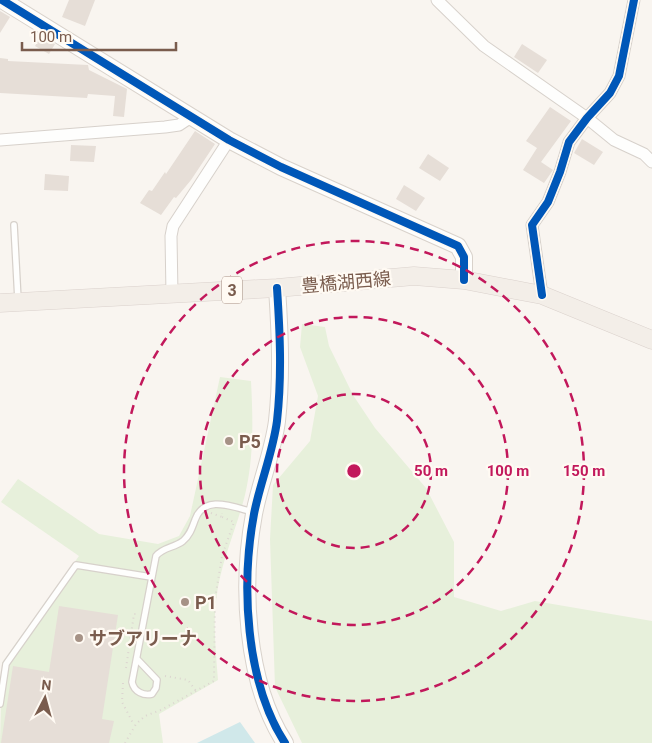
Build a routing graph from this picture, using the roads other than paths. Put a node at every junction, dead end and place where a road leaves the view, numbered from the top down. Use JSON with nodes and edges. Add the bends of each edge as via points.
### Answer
{"nodes":[{"id":1,"x":2,"y":0,"type":"edge"},
{"id":2,"x":437,"y":0,"type":"edge"},
{"id":3,"x":634,"y":0,"type":"edge"},
{"id":4,"x":191,"y":117,"type":"junction"},
{"id":5,"x":587,"y":118,"type":"junction"},
{"id":6,"x":0,"y":140,"type":"edge"},
{"id":7,"x":229,"y":140,"type":"junction"},
{"id":8,"x":652,"y":162,"type":"edge"},
{"id":9,"x":14,"y":225,"type":"dead end"},
{"id":10,"x":464,"y":280,"type":"junction"},
{"id":11,"x":277,"y":288,"type":"junction"},
{"id":12,"x":172,"y":294,"type":"junction"},
{"id":13,"x":542,"y":295,"type":"junction"},
{"id":14,"x":0,"y":302,"type":"edge"},
{"id":15,"x":18,"y":302,"type":"junction"},
{"id":16,"x":652,"y":340,"type":"edge"},
{"id":17,"x":254,"y":512,"type":"junction"},
{"id":18,"x":151,"y":577,"type":"junction"},
{"id":19,"x":137,"y":659,"type":"junction"},
{"id":20,"x":0,"y":704,"type":"edge"},
{"id":21,"x":285,"y":743,"type":"edge"}],
"edges":[{"from":1,"to":4,"type":"street"},
{"from":2,"to":5,"type":"street","via":[[484,46]]},
{"from":3,"to":5,"type":"street","via":[[620,76],[610,93]]},
{"from":4,"to":6,"type":"street","via":[[179,125],[165,127]]},
{"from":4,"to":7,"type":"street"},
{"from":5,"to":8,"type":"street","via":[[614,140],[644,154]]},
{"from":5,"to":13,"type":"street","via":[[569,142],[548,202],[532,225]]},
{"from":7,"to":10,"type":"street","via":[[458,246],[464,258]]},
{"from":7,"to":12,"type":"street","via":[[173,226]]},
{"from":9,"to":15,"type":"lane"},
{"from":10,"to":11,"type":"main road","name":"豊橋湖西線","number":"3","via":[[414,276]]},
{"from":10,"to":13,"type":"main road","name":"豊橋湖西線","number":"3"},
{"from":11,"to":12,"type":"main road","name":"豊橋湖西線","number":"3"},
{"from":11,"to":17,"type":"street","via":[[281,361],[276,423]]},
{"from":12,"to":15,"type":"main road","name":"豊橋湖西線","number":"3"},
{"from":13,"to":16,"type":"main road","name":"豊橋湖西線","number":"3"},
{"from":14,"to":15,"type":"main road","name":"豊橋湖西線","number":"3"},
{"from":17,"to":18,"type":"lane","via":[[210,504],[199,510],[191,531],[183,540],[164,548],[156,556]]},
{"from":17,"to":21,"type":"street","via":[[248,551],[247,616],[260,685]]},
{"from":18,"to":19,"type":"lane"},
{"from":18,"to":20,"type":"lane","via":[[76,565],[6,664]]},
{"from":19,"to":19,"type":"lane","via":[[157,680],[152,694],[145,695],[133,686]]}]}
